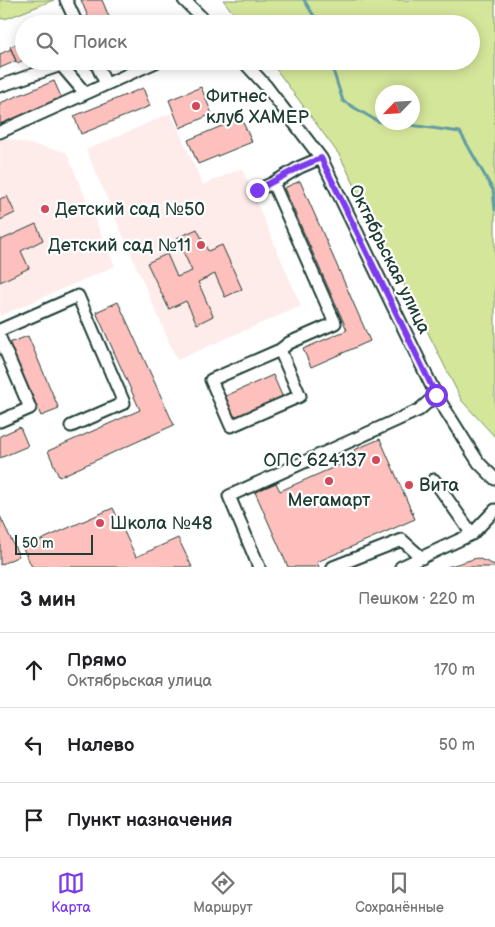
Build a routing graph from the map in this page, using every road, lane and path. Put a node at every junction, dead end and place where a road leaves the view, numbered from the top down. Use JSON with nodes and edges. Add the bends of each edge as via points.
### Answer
{"nodes":[{"id":1,"x":66,"y":0,"type":"edge"},
{"id":2,"x":184,"y":0,"type":"edge"},
{"id":3,"x":73,"y":15,"type":"edge"},
{"id":4,"x":198,"y":15,"type":"edge"},
{"id":5,"x":46,"y":70,"type":"edge"},
{"id":6,"x":65,"y":70,"type":"edge"},
{"id":7,"x":99,"y":70,"type":"edge"},
{"id":8,"x":138,"y":70,"type":"edge"},
{"id":9,"x":251,"y":70,"type":"edge"},
{"id":10,"x":106,"y":84,"type":"junction"},
{"id":11,"x":0,"y":86,"type":"edge"},
{"id":12,"x":85,"y":93,"type":"junction"},
{"id":13,"x":0,"y":132,"type":"edge"},
{"id":14,"x":321,"y":158,"type":"junction"},
{"id":15,"x":273,"y":183,"type":"junction"},
{"id":16,"x":257,"y":190,"type":"dead end"},
{"id":17,"x":0,"y":330,"type":"edge"},
{"id":18,"x":0,"y":338,"type":"edge"},
{"id":19,"x":280,"y":350,"type":"junction"},
{"id":20,"x":436,"y":395,"type":"junction"},
{"id":21,"x":0,"y":421,"type":"edge"},
{"id":22,"x":71,"y":426,"type":"dead end"},
{"id":23,"x":495,"y":479,"type":"edge"},
{"id":24,"x":434,"y":480,"type":"dead end"},
{"id":25,"x":495,"y":510,"type":"edge"},
{"id":26,"x":472,"y":534,"type":"junction"},
{"id":27,"x":422,"y":558,"type":"junction"},
{"id":28,"x":259,"y":567,"type":"edge"},
{"id":29,"x":333,"y":567,"type":"edge"},
{"id":30,"x":401,"y":567,"type":"edge"}],
"edges":[{"from":1,"to":3,"type":"street"},
{"from":2,"to":4,"type":"street"},
{"from":5,"to":11,"type":"street"},
{"from":6,"to":12,"type":"street"},
{"from":7,"to":10,"type":"street"},
{"from":8,"to":10,"type":"street"},
{"from":9,"to":14,"type":"street","name":"Октябрьская улица"},
{"from":10,"to":12,"type":"street"},
{"from":12,"to":13,"type":"street"},
{"from":14,"to":15,"type":"street"},
{"from":14,"to":20,"type":"street","name":"Октябрьская улица"},
{"from":15,"to":16,"type":"street"},
{"from":15,"to":19,"type":"street","via":[[335,323]]},
{"from":17,"to":22,"type":"street","via":[[78,296],[124,403]]},
{"from":18,"to":21,"type":"street","via":[[30,408]]},
{"from":19,"to":19,"type":"street","via":[[212,380],[231,426],[300,396]]},
{"from":20,"to":23,"type":"street","name":"Октябрьская улица","via":[[468,446]]},
{"from":20,"to":28,"type":"street","via":[[419,410],[230,496]]},
{"from":24,"to":26,"type":"street"},
{"from":25,"to":26,"type":"street"},
{"from":26,"to":27,"type":"street"},
{"from":27,"to":29,"type":"street","via":[[402,540]]},
{"from":27,"to":30,"type":"street"}]}
